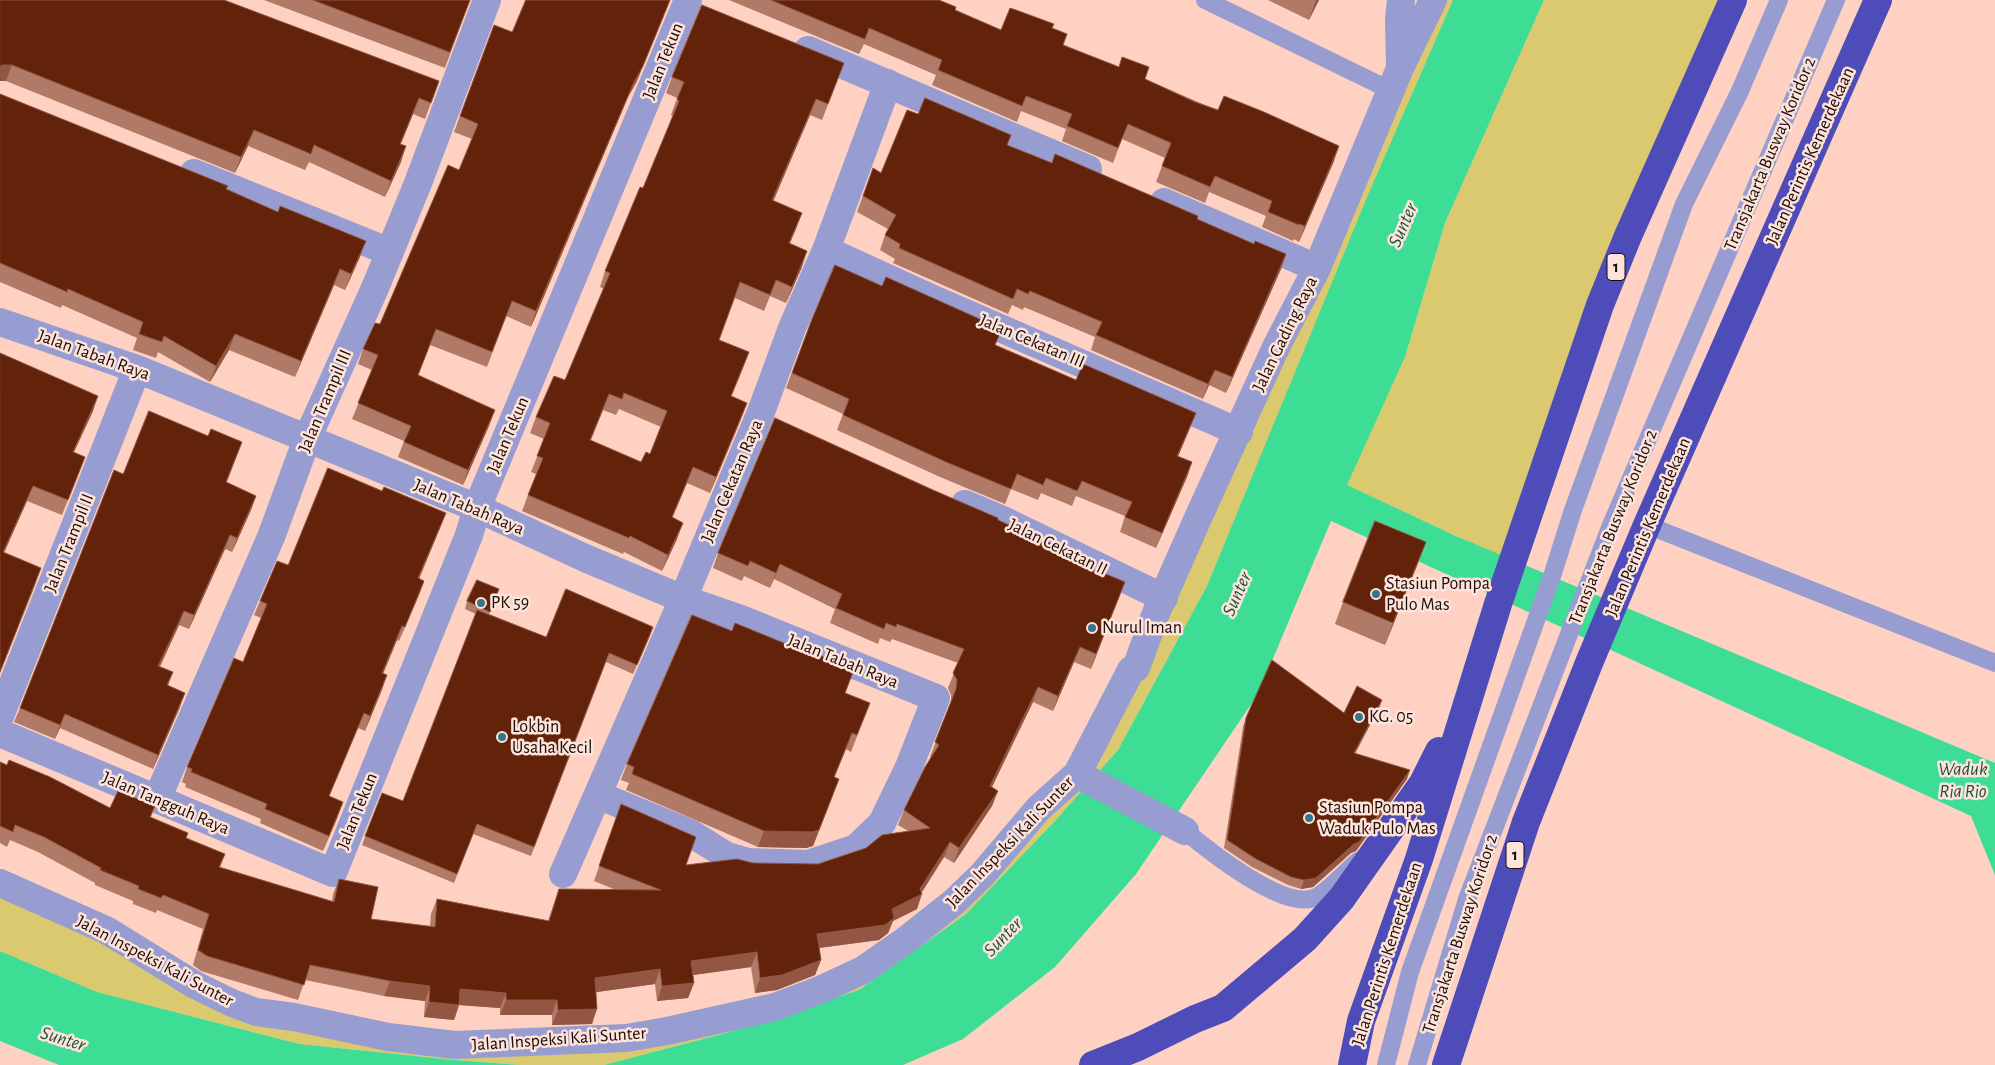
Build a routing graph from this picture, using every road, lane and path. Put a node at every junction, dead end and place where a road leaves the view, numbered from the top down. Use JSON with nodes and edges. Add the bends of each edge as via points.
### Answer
{"nodes":[{"id":1,"x":487,"y":0,"type":"edge"},
{"id":2,"x":1205,"y":0,"type":"edge"},
{"id":3,"x":1401,"y":0,"type":"edge"},
{"id":4,"x":1433,"y":0,"type":"edge"},
{"id":5,"x":1732,"y":0,"type":"edge"},
{"id":6,"x":1779,"y":0,"type":"edge"},
{"id":7,"x":1836,"y":0,"type":"edge"},
{"id":8,"x":1878,"y":0,"type":"edge"},
{"id":9,"x":694,"y":3,"type":"edge"},
{"id":10,"x":788,"y":42,"type":"edge"},
{"id":11,"x":1395,"y":79,"type":"junction"},
{"id":12,"x":888,"y":83,"type":"junction"},
{"id":13,"x":167,"y":162,"type":"edge"},
{"id":14,"x":1107,"y":177,"type":"edge"},
{"id":15,"x":1144,"y":193,"type":"edge"},
{"id":16,"x":826,"y":250,"type":"junction"},
{"id":17,"x":390,"y":252,"type":"junction"},
{"id":18,"x":1317,"y":268,"type":"junction"},
{"id":19,"x":0,"y":322,"type":"edge"},
{"id":20,"x":137,"y":369,"type":"junction"},
{"id":21,"x":760,"y":412,"type":"junction"},
{"id":22,"x":786,"y":424,"type":"edge"},
{"id":23,"x":1239,"y":432,"type":"junction"},
{"id":24,"x":308,"y":439,"type":"junction"},
{"id":25,"x":943,"y":495,"type":"edge"},
{"id":26,"x":477,"y":508,"type":"junction"},
{"id":27,"x":1647,"y":525,"type":"junction"},
{"id":28,"x":1164,"y":598,"type":"junction"},
{"id":29,"x":683,"y":599,"type":"junction"},
{"id":30,"x":1995,"y":663,"type":"edge"},
{"id":31,"x":1472,"y":684,"type":"junction"},
{"id":32,"x":0,"y":716,"type":"edge"},
{"id":33,"x":0,"y":734,"type":"edge"},
{"id":34,"x":1081,"y":776,"type":"junction"},
{"id":35,"x":598,"y":795,"type":"junction"},
{"id":36,"x":157,"y":799,"type":"junction"},
{"id":37,"x":1180,"y":828,"type":"joint"},
{"id":38,"x":1385,"y":837,"type":"junction"},
{"id":39,"x":333,"y":873,"type":"joint"},
{"id":40,"x":563,"y":874,"type":"dead end"},
{"id":41,"x":0,"y":883,"type":"edge"},
{"id":42,"x":1449,"y":1060,"type":"edge"},
{"id":43,"x":1093,"y":1065,"type":"edge"},
{"id":44,"x":1352,"y":1065,"type":"edge"},
{"id":45,"x":1386,"y":1065,"type":"edge"},
{"id":46,"x":1417,"y":1065,"type":"edge"}],
"edges":[{"from":1,"to":17,"type":"street","name":"Jalan Trampil III","via":[[444,85],[418,183]]},
{"from":2,"to":11,"type":"lane"},
{"from":3,"to":11,"type":"street","name":"Jalan Gading Raya"},
{"from":4,"to":11,"type":"street","name":"Jalan Gading Raya"},
{"from":5,"to":31,"type":"highway","name":"Jalan Perintis Kemerdekaan","number":"1","via":[[1600,305]]},
{"from":6,"to":45,"type":"lane","name":"Transjakarta Busway Koridor 2","via":[[1740,91],[1684,204],[1410,972]]},
{"from":7,"to":46,"type":"lane","name":"Transjakarta Busway Koridor 2","via":[[1611,525],[1467,899]]},
{"from":8,"to":27,"type":"highway","name":"Jalan Perintis Kemerdekaan","number":"1"},
{"from":9,"to":26,"type":"street","name":"Jalan Tekun"},
{"from":10,"to":12,"type":"street"},
{"from":11,"to":18,"type":"street","name":"Jalan Gading Raya"},
{"from":12,"to":14,"type":"street"},
{"from":12,"to":16,"type":"street","name":"Jalan Cekatan Raya"},
{"from":13,"to":17,"type":"street"},
{"from":15,"to":18,"type":"street"},
{"from":16,"to":21,"type":"street","name":"Jalan Cekatan Raya"},
{"from":16,"to":23,"type":"street","name":"Jalan Cekatan III"},
{"from":17,"to":24,"type":"street","name":"Jalan Trampil III"},
{"from":18,"to":23,"type":"street","name":"Jalan Gading Raya","via":[[1276,347]]},
{"from":19,"to":20,"type":"street","name":"Jalan Tabah Raya"},
{"from":20,"to":24,"type":"street","name":"Jalan Tabah Raya"},
{"from":20,"to":32,"type":"street","name":"Jalan Trampil II"},
{"from":21,"to":22,"type":"street"},
{"from":21,"to":29,"type":"street","name":"Jalan Cekatan Raya"},
{"from":23,"to":28,"type":"street","name":"Jalan Gading Raya"},
{"from":24,"to":26,"type":"street","name":"Jalan Tabah Raya"},
{"from":24,"to":36,"type":"street","name":"Jalan Trampil III","via":[[271,537]]},
{"from":25,"to":28,"type":"street","name":"Jalan Cekatan II","via":[[1005,521]]},
{"from":26,"to":29,"type":"street","name":"Jalan Tabah Raya"},
{"from":26,"to":39,"type":"street","name":"Jalan Tekun","via":[[470,534]]},
{"from":27,"to":30,"type":"lane"},
{"from":27,"to":42,"type":"highway","name":"Jalan Perintis Kemerdekaan","number":"1","via":[[1526,822]]},
{"from":28,"to":34,"type":"street","name":"Jalan Inspeksi Kali Sunter","via":[[1136,668],[1131,670]]},
{"from":29,"to":35,"type":"street","name":"Jalan Cekatan Raya"},
{"from":29,"to":35,"type":"street","name":"Jalan Tabah Raya","via":[[936,698],[909,767],[882,822],[856,848],[808,864],[748,862],[727,856],[692,834]]},
{"from":31,"to":38,"type":"highway","via":[[1423,784]]},
{"from":31,"to":44,"type":"highway","name":"Jalan Perintis Kemerdekaan","number":"1","via":[[1419,859],[1361,1021]]},
{"from":33,"to":36,"type":"street","name":"Jalan Tangguh Raya"},
{"from":34,"to":37,"type":"street"},
{"from":34,"to":41,"type":"street","name":"Jalan Inspeksi Kali Sunter","via":[[1038,809],[982,875],[954,902],[863,970],[775,1007],[626,1038],[455,1045],[256,1012],[195,985],[106,930]]},
{"from":35,"to":40,"type":"street","name":"Jalan Cekatan Raya"},
{"from":36,"to":39,"type":"street","name":"Jalan Tangguh Raya"},
{"from":37,"to":38,"type":"lane","via":[[1226,863],[1287,898],[1304,901],[1316,898]]},
{"from":38,"to":43,"type":"highway","via":[[1339,902],[1305,939],[1223,1008],[1138,1048]]}]}
